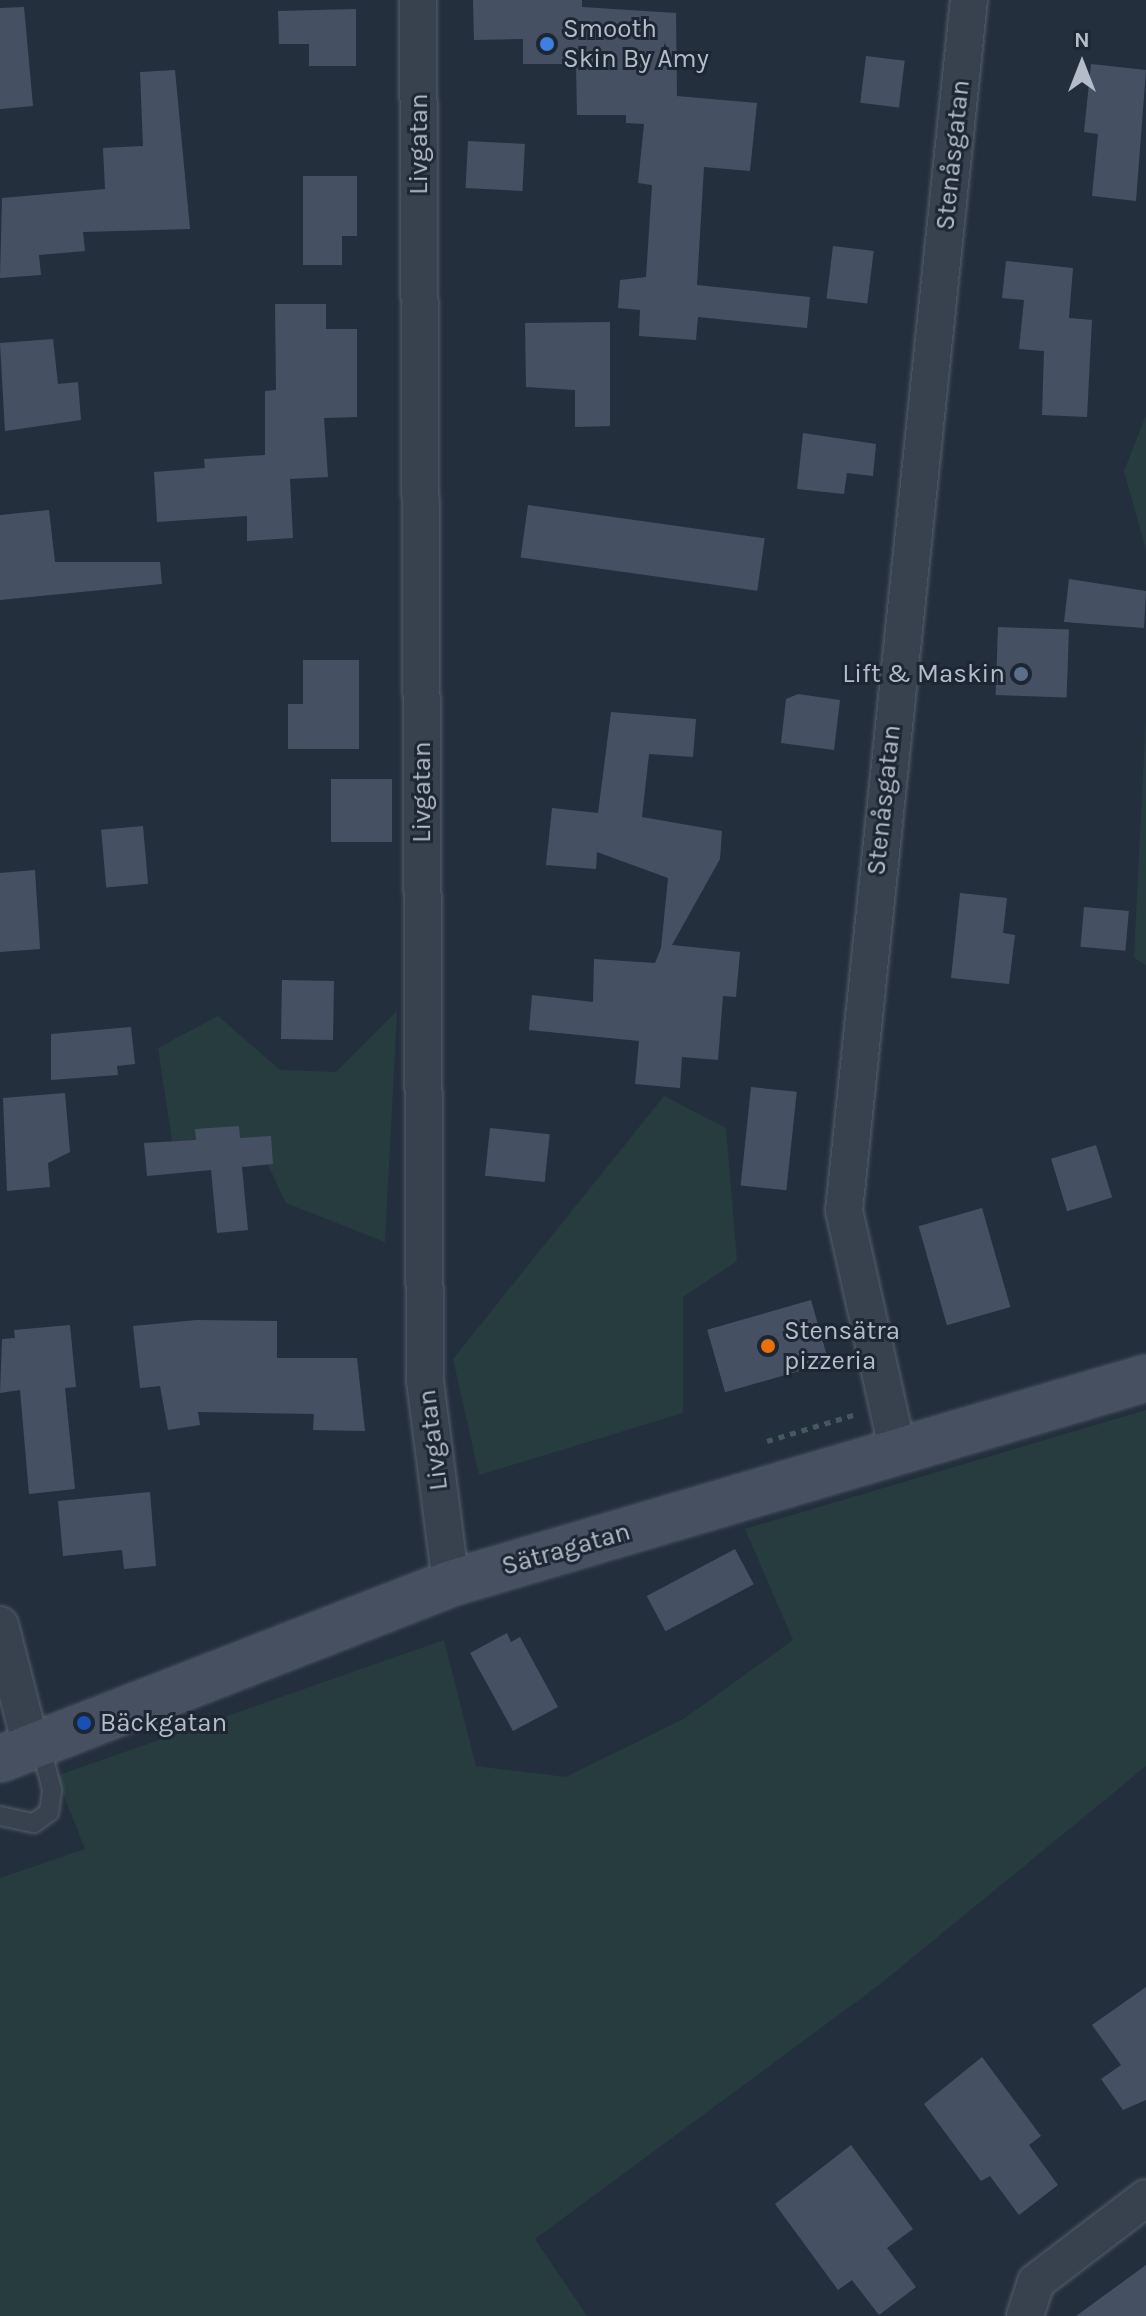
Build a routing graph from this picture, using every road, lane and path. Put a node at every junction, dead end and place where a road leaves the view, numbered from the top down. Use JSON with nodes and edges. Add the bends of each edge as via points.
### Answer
{"nodes":[{"id":1,"x":418,"y":0,"type":"edge"},
{"id":2,"x":969,"y":0,"type":"edge"},
{"id":3,"x":1146,"y":1378,"type":"edge"},
{"id":4,"x":898,"y":1452,"type":"junction"},
{"id":5,"x":451,"y":1583,"type":"junction"},
{"id":6,"x":0,"y":1625,"type":"edge"},
{"id":7,"x":23,"y":1749,"type":"edge"},
{"id":8,"x":0,"y":1816,"type":"edge"},
{"id":9,"x":1146,"y":2198,"type":"edge"},
{"id":10,"x":1025,"y":2316,"type":"edge"}],
"edges":[{"from":1,"to":5,"type":"street","name":"Livgatan","via":[[425,1381]]},
{"from":2,"to":4,"type":"street","name":"Stenåsgatan","via":[[844,1211]]},
{"from":3,"to":4,"type":"street","name":"Sätragatan"},
{"from":4,"to":5,"type":"street","name":"Sätragatan"},
{"from":5,"to":7,"type":"street","name":"Sätragatan"},
{"from":6,"to":7,"type":"street"},
{"from":7,"to":8,"type":"lane","via":[[52,1790],[49,1812],[34,1823]]},
{"from":9,"to":10,"type":"street","via":[[1036,2282]]}]}
